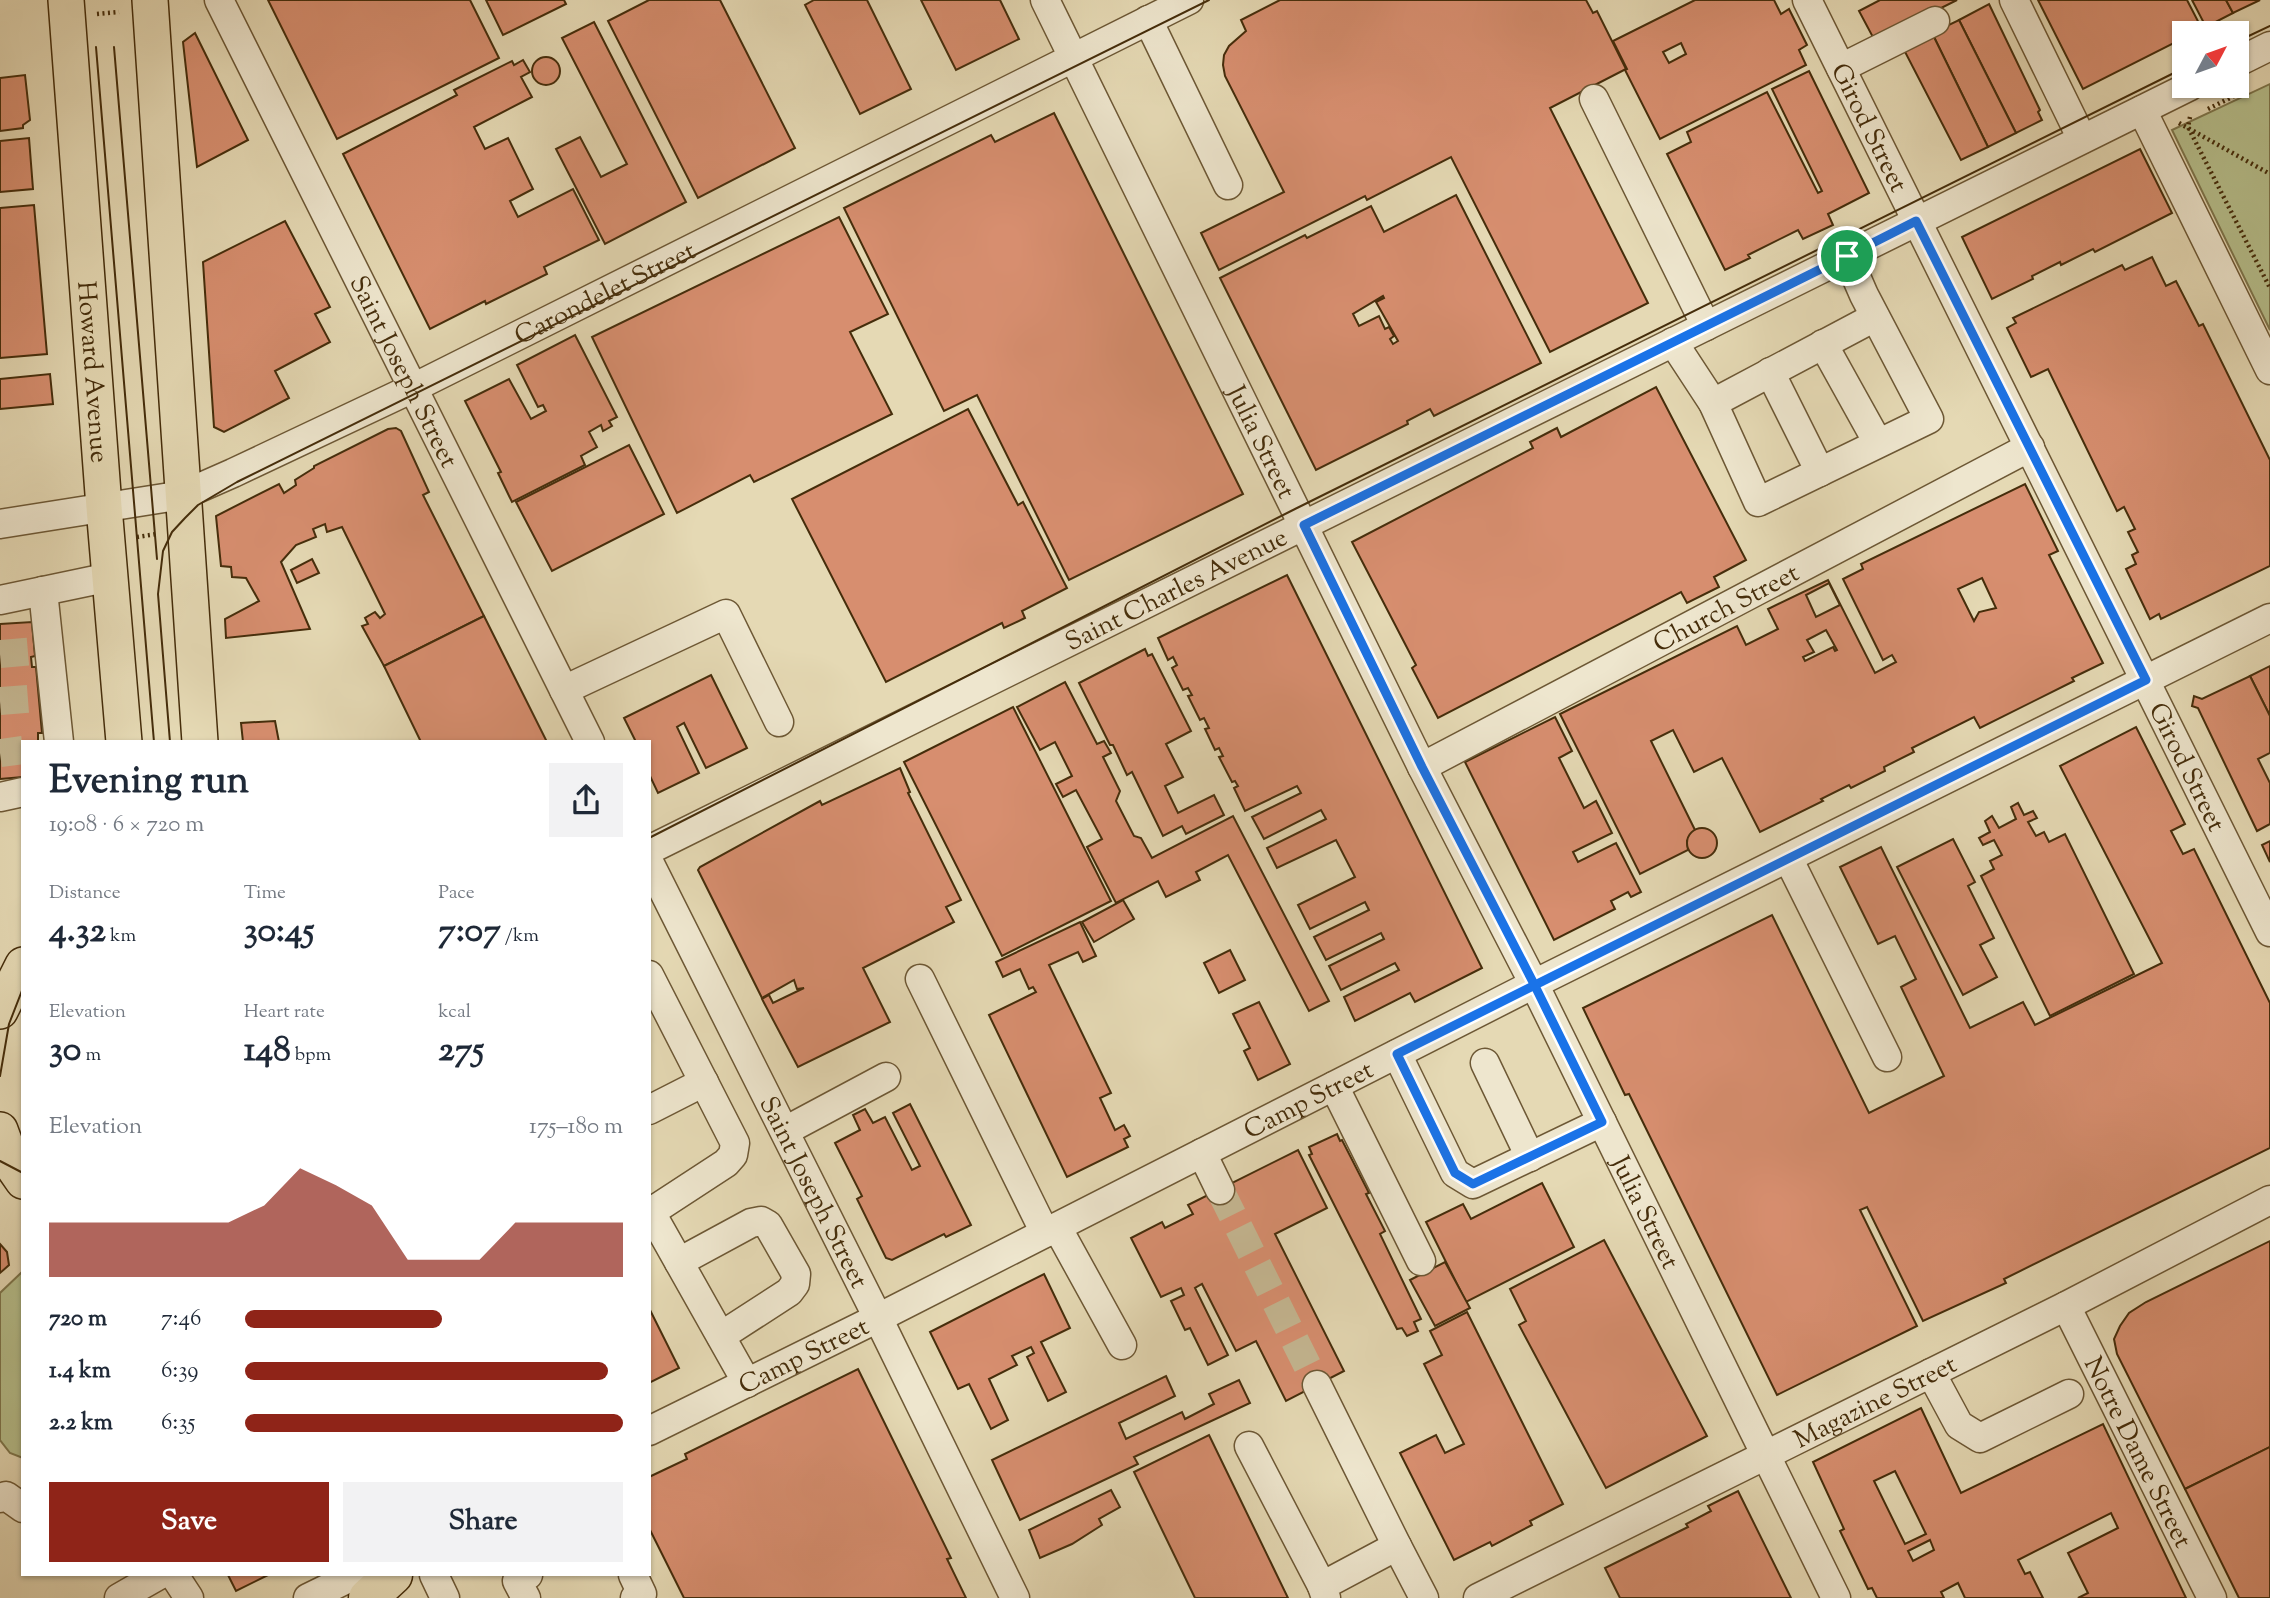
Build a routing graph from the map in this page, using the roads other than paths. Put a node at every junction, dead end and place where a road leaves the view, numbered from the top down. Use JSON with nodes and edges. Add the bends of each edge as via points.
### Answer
{"nodes":[{"id":1,"x":219,"y":0,"type":"edge"},
{"id":2,"x":1045,"y":0,"type":"edge"},
{"id":3,"x":1188,"y":0,"type":"edge"},
{"id":4,"x":1807,"y":0,"type":"edge"},
{"id":5,"x":2014,"y":0,"type":"edge"},
{"id":6,"x":135,"y":6,"type":"edge"},
{"id":7,"x":75,"y":7,"type":"edge"},
{"id":8,"x":1148,"y":20,"type":"junction"},
{"id":9,"x":1935,"y":21,"type":"dead end"},
{"id":10,"x":2270,"y":46,"type":"edge"},
{"id":11,"x":2249,"y":56,"type":"edge"},
{"id":12,"x":1074,"y":57,"type":"junction"},
{"id":13,"x":1841,"y":68,"type":"junction"},
{"id":14,"x":2172,"y":95,"type":"edge"},
{"id":15,"x":1594,"y":99,"type":"dead end"},
{"id":16,"x":2142,"y":110,"type":"junction"},
{"id":17,"x":2082,"y":139,"type":"junction"},
{"id":18,"x":1228,"y":185,"type":"dead end"},
{"id":19,"x":1916,"y":221,"type":"junction"},
{"id":20,"x":1847,"y":256,"type":"junction"},
{"id":21,"x":1875,"y":317,"type":"junction"},
{"id":22,"x":1706,"y":326,"type":"junction"},
{"id":23,"x":1672,"y":342,"type":"junction"},
{"id":24,"x":1823,"y":344,"type":"junction"},
{"id":25,"x":2270,"y":370,"type":"edge"},
{"id":26,"x":1770,"y":372,"type":"junction"},
{"id":27,"x":413,"y":388,"type":"junction"},
{"id":28,"x":1713,"y":403,"type":"junction"},
{"id":29,"x":1878,"y":443,"type":"junction"},
{"id":30,"x":2030,"y":447,"type":"junction"},
{"id":31,"x":1820,"y":472,"type":"junction"},
{"id":32,"x":183,"y":495,"type":"junction"},
{"id":33,"x":104,"y":507,"type":"junction"},
{"id":34,"x":0,"y":524,"type":"edge"},
{"id":35,"x":1304,"y":525,"type":"junction"},
{"id":36,"x":110,"y":577,"type":"junction"},
{"id":37,"x":43,"y":591,"type":"junction"},
{"id":38,"x":0,"y":600,"type":"edge"},
{"id":39,"x":2270,"y":618,"type":"edge"},
{"id":40,"x":2146,"y":680,"type":"junction"},
{"id":41,"x":564,"y":690,"type":"junction"},
{"id":42,"x":779,"y":722,"type":"dead end"},
{"id":43,"x":58,"y":740,"type":"edge"},
{"id":44,"x":124,"y":740,"type":"edge"},
{"id":45,"x":200,"y":740,"type":"edge"},
{"id":46,"x":589,"y":740,"type":"edge"},
{"id":47,"x":1422,"y":767,"type":"junction"},
{"id":48,"x":21,"y":793,"type":"edge"},
{"id":49,"x":0,"y":797,"type":"edge"},
{"id":50,"x":651,"y":849,"type":"edge"},
{"id":51,"x":1788,"y":858,"type":"junction"},
{"id":52,"x":651,"y":866,"type":"edge"},
{"id":53,"x":2270,"y":932,"type":"edge"},
{"id":54,"x":651,"y":979,"type":"edge"},
{"id":55,"x":920,"y":979,"type":"dead end"},
{"id":56,"x":1534,"y":984,"type":"junction"},
{"id":57,"x":1397,"y":1054,"type":"junction"},
{"id":58,"x":1887,"y":1057,"type":"dead end"},
{"id":59,"x":1485,"y":1063,"type":"dead end"},
{"id":60,"x":886,"y":1077,"type":"dead end"},
{"id":61,"x":704,"y":1082,"type":"junction"},
{"id":62,"x":1334,"y":1086,"type":"junction"},
{"id":63,"x":651,"y":1109,"type":"edge"},
{"id":64,"x":1602,"y":1122,"type":"junction"},
{"id":65,"x":0,"y":1130,"type":"edge"},
{"id":66,"x":785,"y":1131,"type":"junction"},
{"id":67,"x":1202,"y":1153,"type":"junction"},
{"id":68,"x":1530,"y":1157,"type":"junction"},
{"id":69,"x":21,"y":1178,"type":"edge"},
{"id":70,"x":1220,"y":1190,"type":"tunnel mouth"},
{"id":71,"x":0,"y":1192,"type":"edge"},
{"id":72,"x":21,"y":1199,"type":"edge"},
{"id":73,"x":2270,"y":1200,"type":"edge"},
{"id":74,"x":651,"y":1210,"type":"edge"},
{"id":75,"x":651,"y":1213,"type":"edge"},
{"id":76,"x":1051,"y":1230,"type":"junction"},
{"id":77,"x":1421,"y":1261,"type":"dead end"},
{"id":78,"x":679,"y":1262,"type":"junction"},
{"id":79,"x":2066,"y":1306,"type":"junction"},
{"id":80,"x":878,"y":1318,"type":"junction"},
{"id":81,"x":721,"y":1336,"type":"junction"},
{"id":82,"x":1122,"y":1345,"type":"dead end"},
{"id":83,"x":1931,"y":1373,"type":"junction"},
{"id":84,"x":747,"y":1383,"type":"junction"},
{"id":85,"x":1317,"y":1385,"type":"tunnel mouth"},
{"id":86,"x":2069,"y":1394,"type":"dead end"},
{"id":87,"x":651,"y":1430,"type":"edge"},
{"id":88,"x":1249,"y":1446,"type":"dead end"},
{"id":89,"x":1766,"y":1456,"type":"junction"},
{"id":90,"x":0,"y":1498,"type":"edge"},
{"id":91,"x":21,"y":1507,"type":"edge"},
{"id":92,"x":1397,"y":1546,"type":"junction"},
{"id":93,"x":157,"y":1576,"type":"edge"},
{"id":94,"x":175,"y":1576,"type":"edge"},
{"id":95,"x":353,"y":1576,"type":"edge"},
{"id":96,"x":392,"y":1576,"type":"edge"},
{"id":97,"x":434,"y":1576,"type":"edge"},
{"id":98,"x":526,"y":1576,"type":"edge"},
{"id":99,"x":633,"y":1576,"type":"edge"},
{"id":100,"x":1324,"y":1592,"type":"edge"},
{"id":101,"x":119,"y":1598,"type":"edge"},
{"id":102,"x":189,"y":1598,"type":"edge"},
{"id":103,"x":308,"y":1598,"type":"edge"},
{"id":104,"x":368,"y":1598,"type":"edge"},
{"id":105,"x":445,"y":1598,"type":"edge"},
{"id":106,"x":526,"y":1598,"type":"edge"},
{"id":107,"x":635,"y":1598,"type":"edge"},
{"id":108,"x":1015,"y":1598,"type":"edge"},
{"id":109,"x":1424,"y":1598,"type":"edge"},
{"id":110,"x":1478,"y":1598,"type":"edge"},
{"id":111,"x":1836,"y":1598,"type":"edge"},
{"id":112,"x":2212,"y":1598,"type":"edge"}],
"edges":[{"from":1,"to":27,"type":"street","name":"Saint Joseph Street"},
{"from":2,"to":12,"type":"street","name":"Julia Street"},
{"from":3,"to":8,"type":"street","name":"Carondelet Street"},
{"from":4,"to":13,"type":"street","name":"Girod Street"},
{"from":5,"to":17,"type":"street"},
{"from":6,"to":32,"type":"main road"},
{"from":7,"to":33,"type":"main road","name":"Howard Avenue"},
{"from":8,"to":12,"type":"street","name":"Carondelet Street"},
{"from":8,"to":18,"type":"street"},
{"from":9,"to":13,"type":"street"},
{"from":10,"to":11,"type":"street"},
{"from":12,"to":27,"type":"street","name":"Carondelet Street"},
{"from":12,"to":35,"type":"street","name":"Julia Street"},
{"from":13,"to":19,"type":"street","name":"Girod Street"},
{"from":14,"to":16,"type":"street","name":"Saint Charles Avenue"},
{"from":15,"to":22,"type":"street"},
{"from":16,"to":17,"type":"street","name":"Saint Charles Avenue"},
{"from":16,"to":25,"type":"street"},
{"from":17,"to":19,"type":"street","name":"Saint Charles Avenue"},
{"from":19,"to":20,"type":"street","name":"Saint Charles Avenue"},
{"from":19,"to":30,"type":"street","name":"Girod Street"},
{"from":20,"to":21,"type":"street"},
{"from":20,"to":22,"type":"street","name":"Saint Charles Avenue"},
{"from":21,"to":24,"type":"street"},
{"from":21,"to":29,"type":"street","via":[[1929,419]]},
{"from":22,"to":23,"type":"street","name":"Saint Charles Avenue"},
{"from":23,"to":28,"type":"street"},
{"from":23,"to":35,"type":"street","name":"Saint Charles Avenue"},
{"from":24,"to":26,"type":"street"},
{"from":24,"to":29,"type":"street"},
{"from":26,"to":28,"type":"street"},
{"from":26,"to":31,"type":"street"},
{"from":27,"to":32,"type":"street","name":"Carondelet Street"},
{"from":27,"to":41,"type":"street","name":"Saint Joseph Street"},
{"from":28,"to":31,"type":"street","via":[[1758,502]]},
{"from":29,"to":31,"type":"street"},
{"from":30,"to":40,"type":"street","name":"Girod Street"},
{"from":30,"to":47,"type":"street","name":"Church Street"},
{"from":32,"to":33,"type":"street","name":"Carondelet Street"},
{"from":32,"to":45,"type":"main road"},
{"from":33,"to":34,"type":"street","name":"Carondelet Street"},
{"from":33,"to":36,"type":"main road","name":"Howard Avenue"},
{"from":35,"to":47,"type":"street","name":"Julia Street"},
{"from":35,"to":50,"type":"street","name":"Saint Charles Avenue"},
{"from":36,"to":37,"type":"street"},
{"from":36,"to":44,"type":"main road","name":"Howard Avenue"},
{"from":37,"to":38,"type":"street"},
{"from":37,"to":43,"type":"street","via":[[46,698]]},
{"from":39,"to":40,"type":"street","name":"Camp Street"},
{"from":40,"to":51,"type":"street","name":"Camp Street"},
{"from":40,"to":53,"type":"street","name":"Girod Street"},
{"from":41,"to":42,"type":"street","via":[[726,614]]},
{"from":41,"to":46,"type":"street","name":"Saint Joseph Street"},
{"from":47,"to":56,"type":"street","name":"Julia Street"},
{"from":48,"to":49,"type":"street"},
{"from":51,"to":56,"type":"street","name":"Camp Street"},
{"from":51,"to":58,"type":"street"},
{"from":52,"to":66,"type":"street","name":"Saint Joseph Street"},
{"from":54,"to":61,"type":"street"},
{"from":55,"to":76,"type":"street"},
{"from":56,"to":57,"type":"street","name":"Camp Street"},
{"from":56,"to":64,"type":"street","name":"Julia Street"},
{"from":57,"to":62,"type":"street","name":"Camp Street"},
{"from":57,"to":68,"type":"street","via":[[1455,1173],[1473,1184]]},
{"from":59,"to":68,"type":"street"},
{"from":60,"to":66,"type":"street"},
{"from":61,"to":63,"type":"street"},
{"from":61,"to":74,"type":"street","via":[[735,1143],[733,1154]]},
{"from":62,"to":67,"type":"street","name":"Camp Street"},
{"from":62,"to":77,"type":"street"},
{"from":64,"to":68,"type":"street"},
{"from":64,"to":89,"type":"street","name":"Julia Street"},
{"from":65,"to":69,"type":"main road"},
{"from":66,"to":80,"type":"street","name":"Saint Joseph Street"},
{"from":67,"to":70,"type":"street"},
{"from":67,"to":76,"type":"street","name":"Camp Street"},
{"from":71,"to":72,"type":"main road"},
{"from":73,"to":79,"type":"street","name":"Magazine Street"},
{"from":75,"to":78,"type":"street"},
{"from":76,"to":80,"type":"street","name":"Camp Street"},
{"from":76,"to":82,"type":"street"},
{"from":78,"to":81,"type":"street"},
{"from":78,"to":81,"type":"street","via":[[761,1221],[768,1225],[796,1273],[789,1292]]},
{"from":79,"to":83,"type":"street","name":"Magazine Street"},
{"from":79,"to":112,"type":"street","name":"Notre Dame Street"},
{"from":80,"to":84,"type":"street","name":"Camp Street"},
{"from":80,"to":108,"type":"street","name":"Saint Joseph Street"},
{"from":81,"to":84,"type":"street"},
{"from":83,"to":86,"type":"street","via":[[1959,1425],[1980,1438]]},
{"from":83,"to":89,"type":"street","name":"Magazine Street"},
{"from":84,"to":87,"type":"street","name":"Camp Street"},
{"from":85,"to":92,"type":"street"},
{"from":88,"to":100,"type":"street"},
{"from":89,"to":110,"type":"street","name":"Magazine Street"},
{"from":89,"to":111,"type":"street","name":"Julia Street"},
{"from":90,"to":91,"type":"street","via":[[6,1496]]},
{"from":92,"to":100,"type":"street"},
{"from":92,"to":109,"type":"street"},
{"from":93,"to":101,"type":"street"},
{"from":94,"to":102,"type":"street"},
{"from":95,"to":103,"type":"street"},
{"from":96,"to":104,"type":"highway"},
{"from":97,"to":105,"type":"street"},
{"from":98,"to":106,"type":"street","via":[[517,1581]]},
{"from":99,"to":107,"type":"street","via":[[642,1594]]}]}
